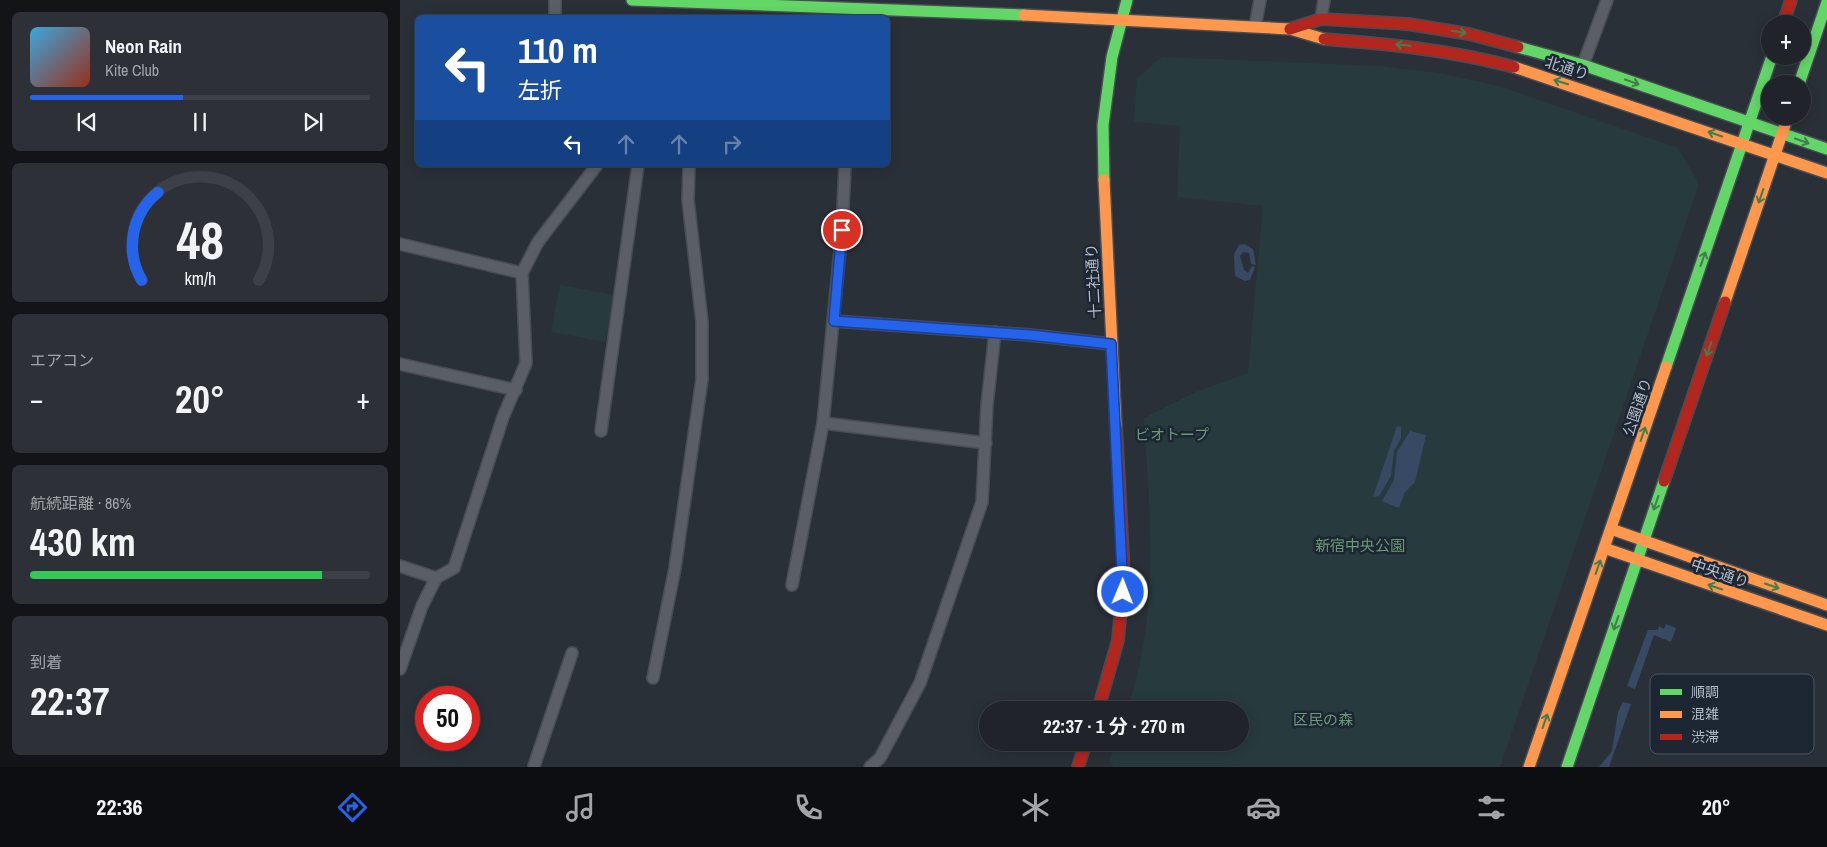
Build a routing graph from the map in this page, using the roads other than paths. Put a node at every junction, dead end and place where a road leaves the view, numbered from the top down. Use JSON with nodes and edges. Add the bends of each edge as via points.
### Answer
{"nodes":[{"id":1,"x":555,"y":0,"type":"edge"},
{"id":2,"x":632,"y":0,"type":"edge"},
{"id":3,"x":646,"y":0,"type":"edge"},
{"id":4,"x":1127,"y":0,"type":"edge"},
{"id":5,"x":1260,"y":0,"type":"edge"},
{"id":6,"x":1324,"y":0,"type":"edge"},
{"id":7,"x":1607,"y":0,"type":"edge"},
{"id":8,"x":1791,"y":0,"type":"edge"},
{"id":9,"x":1827,"y":2,"type":"edge"},
{"id":10,"x":754,"y":3,"type":"junction"},
{"id":11,"x":554,"y":15,"type":"edge"},
{"id":12,"x":755,"y":15,"type":"edge"},
{"id":13,"x":1786,"y":15,"type":"edge"},
{"id":14,"x":1322,"y":19,"type":"junction"},
{"id":15,"x":1122,"y":20,"type":"junction"},
{"id":16,"x":1255,"y":27,"type":"junction"},
{"id":17,"x":1290,"y":28,"type":"junction"},
{"id":18,"x":1583,"y":65,"type":"junction"},
{"id":19,"x":1769,"y":65,"type":"edge"},
{"id":20,"x":1802,"y":75,"type":"edge"},
{"id":21,"x":1749,"y":122,"type":"junction"},
{"id":22,"x":1785,"y":125,"type":"edge"},
{"id":23,"x":1782,"y":134,"type":"junction"},
{"id":24,"x":1742,"y":144,"type":"junction"},
{"id":25,"x":1827,"y":149,"type":"edge"},
{"id":26,"x":1775,"y":155,"type":"junction"},
{"id":27,"x":595,"y":167,"type":"edge"},
{"id":28,"x":638,"y":167,"type":"edge"},
{"id":29,"x":690,"y":167,"type":"edge"},
{"id":30,"x":846,"y":167,"type":"edge"},
{"id":31,"x":1827,"y":172,"type":"edge"},
{"id":32,"x":400,"y":244,"type":"edge"},
{"id":33,"x":522,"y":273,"type":"junction"},
{"id":34,"x":834,"y":321,"type":"junction"},
{"id":35,"x":995,"y":332,"type":"junction"},
{"id":36,"x":1111,"y":344,"type":"junction"},
{"id":37,"x":400,"y":364,"type":"edge"},
{"id":38,"x":516,"y":390,"type":"junction"},
{"id":39,"x":823,"y":423,"type":"junction"},
{"id":40,"x":601,"y":431,"type":"dead end"},
{"id":41,"x":986,"y":443,"type":"junction"},
{"id":42,"x":1611,"y":530,"type":"junction"},
{"id":43,"x":1644,"y":541,"type":"junction"},
{"id":44,"x":1604,"y":548,"type":"junction"},
{"id":45,"x":1637,"y":560,"type":"junction"},
{"id":46,"x":400,"y":566,"type":"edge"},
{"id":47,"x":436,"y":578,"type":"junction"},
{"id":48,"x":792,"y":585,"type":"dead end"},
{"id":49,"x":1827,"y":605,"type":"edge"},
{"id":50,"x":1827,"y":626,"type":"edge"},
{"id":51,"x":572,"y":653,"type":"dead end"},
{"id":52,"x":400,"y":669,"type":"edge"},
{"id":53,"x":653,"y":678,"type":"dead end"},
{"id":54,"x":1101,"y":701,"type":"edge"},
{"id":55,"x":1083,"y":751,"type":"edge"},
{"id":56,"x":534,"y":766,"type":"dead end"},
{"id":57,"x":870,"y":767,"type":"edge"},
{"id":58,"x":1078,"y":767,"type":"edge"},
{"id":59,"x":1530,"y":767,"type":"edge"},
{"id":60,"x":1567,"y":767,"type":"edge"}],
"edges":[{"from":1,"to":11,"type":"street"},
{"from":2,"to":3,"type":"main road","name":"北通り"},
{"from":3,"to":10,"type":"main road","name":"北通り"},
{"from":4,"to":15,"type":"main road","name":"十二社通り"},
{"from":5,"to":16,"type":"street"},
{"from":6,"to":14,"type":"street"},
{"from":7,"to":18,"type":"street"},
{"from":8,"to":13,"type":"main road"},
{"from":9,"to":20,"type":"main road"},
{"from":10,"to":12,"type":"street"},
{"from":10,"to":15,"type":"main road","name":"北通り"},
{"from":14,"to":17,"type":"main road","name":"北通り"},
{"from":14,"to":18,"type":"main road","name":"北通り","one_way":true,"via":[[1408,24],[1469,34]]},
{"from":15,"to":16,"type":"main road","name":"北通り"},
{"from":15,"to":36,"type":"main road","name":"十二社通り","via":[[1112,57],[1103,125]]},
{"from":16,"to":17,"type":"main road","name":"北通り"},
{"from":24,"to":17,"type":"main road","name":"北通り","one_way":true,"via":[[1505,65],[1411,46],[1320,39]]},
{"from":18,"to":21,"type":"main road","name":"北通り","one_way":true},
{"from":19,"to":21,"type":"main road","name":"公園通り"},
{"from":21,"to":23,"type":"main road","name":"北通り"},
{"from":21,"to":24,"type":"main road","name":"公園通り"},
{"from":22,"to":23,"type":"main road"},
{"from":23,"to":25,"type":"main road","name":"北通り","one_way":true},
{"from":23,"to":26,"type":"main road"},
{"from":24,"to":26,"type":"main road","name":"北通り"},
{"from":42,"to":24,"type":"main road","name":"公園通り","one_way":true},
{"from":26,"to":31,"type":"main road","name":"北通り"},
{"from":26,"to":43,"type":"main road","one_way":true},
{"from":27,"to":33,"type":"street","via":[[538,242]]},
{"from":28,"to":40,"type":"street"},
{"from":29,"to":53,"type":"street","via":[[688,200],[702,322],[702,379],[675,568]]},
{"from":30,"to":34,"type":"street"},
{"from":32,"to":33,"type":"street"},
{"from":33,"to":38,"type":"street","via":[[526,363]]},
{"from":34,"to":35,"type":"street"},
{"from":34,"to":39,"type":"street"},
{"from":35,"to":36,"type":"street"},
{"from":35,"to":41,"type":"street"},
{"from":36,"to":54,"type":"main road","name":"十二社通り","via":[[1124,576],[1118,640]]},
{"from":37,"to":38,"type":"street"},
{"from":38,"to":47,"type":"street","via":[[503,417],[454,568]]},
{"from":39,"to":41,"type":"street"},
{"from":39,"to":48,"type":"street"},
{"from":41,"to":57,"type":"street","via":[[982,502],[939,631],[920,684],[880,758]]},
{"from":42,"to":43,"type":"main road","name":"中央通り"},
{"from":42,"to":44,"type":"main road","name":"公園通り"},
{"from":43,"to":45,"type":"main road"},
{"from":43,"to":49,"type":"main road","name":"中央通り","one_way":true},
{"from":44,"to":45,"type":"main road","name":"中央通り"},
{"from":59,"to":44,"type":"main road","name":"公園通り","one_way":true},
{"from":50,"to":45,"type":"main road","name":"中央通り","one_way":true},
{"from":45,"to":60,"type":"main road","one_way":true},
{"from":46,"to":47,"type":"street"},
{"from":47,"to":52,"type":"street","via":[[422,606]]},
{"from":51,"to":56,"type":"street"},
{"from":55,"to":58,"type":"main road"}]}
